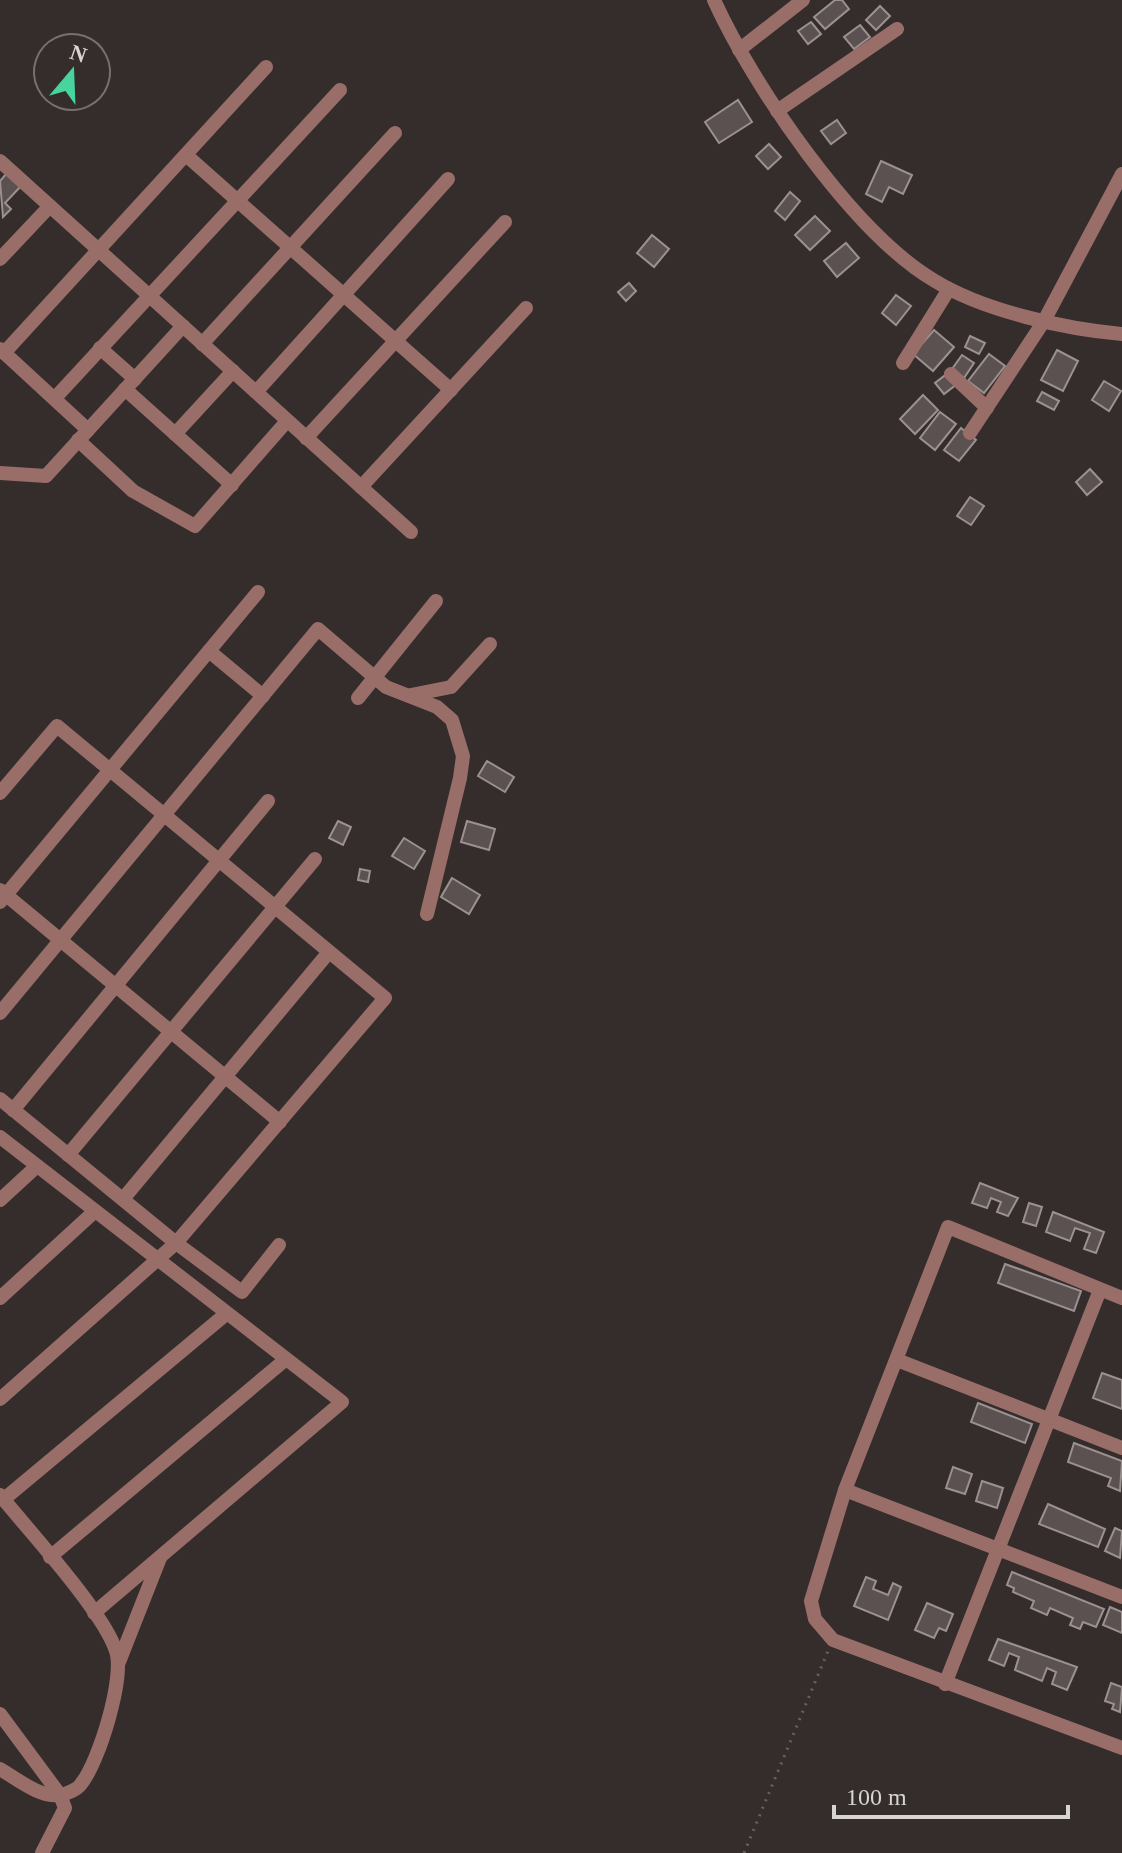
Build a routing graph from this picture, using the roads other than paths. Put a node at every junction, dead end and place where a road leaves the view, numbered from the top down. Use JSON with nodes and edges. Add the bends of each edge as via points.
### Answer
{"nodes":[{"id":1,"x":714,"y":0,"type":"edge"},
{"id":2,"x":803,"y":0,"type":"edge"},
{"id":3,"x":897,"y":29,"type":"dead end"},
{"id":4,"x":739,"y":50,"type":"junction"},
{"id":5,"x":266,"y":67,"type":"dead end"},
{"id":6,"x":340,"y":90,"type":"dead end"},
{"id":7,"x":777,"y":111,"type":"junction"},
{"id":8,"x":395,"y":133,"type":"dead end"},
{"id":9,"x":186,"y":155,"type":"junction"},
{"id":10,"x":0,"y":161,"type":"edge"},
{"id":11,"x":1122,"y":174,"type":"edge"},
{"id":12,"x":448,"y":179,"type":"dead end"},
{"id":13,"x":237,"y":200,"type":"junction"},
{"id":14,"x":50,"y":206,"type":"junction"},
{"id":15,"x":505,"y":222,"type":"dead end"},
{"id":16,"x":290,"y":247,"type":"junction"},
{"id":17,"x":99,"y":251,"type":"junction"},
{"id":18,"x":0,"y":259,"type":"edge"},
{"id":19,"x":949,"y":289,"type":"junction"},
{"id":20,"x":344,"y":294,"type":"junction"},
{"id":21,"x":147,"y":296,"type":"junction"},
{"id":22,"x":526,"y":308,"type":"dead end"},
{"id":23,"x":1044,"y":321,"type":"junction"},
{"id":24,"x":183,"y":326,"type":"junction"},
{"id":25,"x":1122,"y":334,"type":"edge"},
{"id":26,"x":396,"y":340,"type":"junction"},
{"id":27,"x":202,"y":344,"type":"junction"},
{"id":28,"x":100,"y":348,"type":"junction"},
{"id":29,"x":2,"y":351,"type":"edge"},
{"id":30,"x":903,"y":363,"type":"dead end"},
{"id":31,"x":233,"y":371,"type":"junction"},
{"id":32,"x":951,"y":374,"type":"dead end"},
{"id":33,"x":130,"y":384,"type":"junction"},
{"id":34,"x":451,"y":390,"type":"junction"},
{"id":35,"x":256,"y":392,"type":"junction"},
{"id":36,"x":55,"y":398,"type":"junction"},
{"id":37,"x":987,"y":408,"type":"junction"},
{"id":38,"x":287,"y":421,"type":"junction"},
{"id":39,"x":970,"y":433,"type":"dead end"},
{"id":40,"x":175,"y":434,"type":"junction"},
{"id":41,"x":83,"y":435,"type":"junction"},
{"id":42,"x":306,"y":438,"type":"junction"},
{"id":43,"x":0,"y":473,"type":"edge"},
{"id":44,"x":232,"y":485,"type":"junction"},
{"id":45,"x":361,"y":487,"type":"junction"},
{"id":46,"x":411,"y":532,"type":"dead end"},
{"id":47,"x":258,"y":592,"type":"dead end"},
{"id":48,"x":436,"y":601,"type":"dead end"},
{"id":49,"x":490,"y":644,"type":"dead end"},
{"id":50,"x":209,"y":651,"type":"junction"},
{"id":51,"x":375,"y":676,"type":"junction"},
{"id":52,"x":263,"y":696,"type":"junction"},
{"id":53,"x":405,"y":696,"type":"junction"},
{"id":54,"x":358,"y":698,"type":"dead end"},
{"id":55,"x":110,"y":772,"type":"junction"},
{"id":56,"x":0,"y":793,"type":"edge"},
{"id":57,"x":268,"y":801,"type":"dead end"},
{"id":58,"x":163,"y":817,"type":"junction"},
{"id":59,"x":315,"y":859,"type":"dead end"},
{"id":60,"x":218,"y":861,"type":"junction"},
{"id":61,"x":2,"y":896,"type":"edge"},
{"id":62,"x":274,"y":907,"type":"junction"},
{"id":63,"x":427,"y":914,"type":"dead end"},
{"id":64,"x":60,"y":941,"type":"junction"},
{"id":65,"x":329,"y":952,"type":"junction"},
{"id":66,"x":116,"y":986,"type":"junction"},
{"id":67,"x":0,"y":1013,"type":"edge"},
{"id":68,"x":172,"y":1030,"type":"junction"},
{"id":69,"x":225,"y":1076,"type":"junction"},
{"id":70,"x":0,"y":1099,"type":"edge"},
{"id":71,"x":13,"y":1110,"type":"junction"},
{"id":72,"x":280,"y":1122,"type":"junction"},
{"id":73,"x":0,"y":1137,"type":"edge"},
{"id":74,"x":68,"y":1155,"type":"junction"},
{"id":75,"x":37,"y":1166,"type":"junction"},
{"id":76,"x":123,"y":1199,"type":"junction"},
{"id":77,"x":0,"y":1200,"type":"edge"},
{"id":78,"x":94,"y":1212,"type":"junction"},
{"id":79,"x":176,"y":1243,"type":"junction"},
{"id":80,"x":279,"y":1245,"type":"dead end"},
{"id":81,"x":155,"y":1260,"type":"junction"},
{"id":82,"x":1100,"y":1290,"type":"junction"},
{"id":83,"x":0,"y":1298,"type":"edge"},
{"id":84,"x":1122,"y":1298,"type":"edge"},
{"id":85,"x":226,"y":1314,"type":"junction"},
{"id":86,"x":285,"y":1360,"type":"junction"},
{"id":87,"x":897,"y":1360,"type":"junction"},
{"id":88,"x":0,"y":1399,"type":"edge"},
{"id":89,"x":1049,"y":1420,"type":"junction"},
{"id":90,"x":1122,"y":1448,"type":"edge"},
{"id":91,"x":845,"y":1490,"type":"junction"},
{"id":92,"x":2,"y":1497,"type":"edge"},
{"id":93,"x":999,"y":1551,"type":"junction"},
{"id":94,"x":50,"y":1557,"type":"junction"},
{"id":95,"x":160,"y":1557,"type":"junction"},
{"id":96,"x":1122,"y":1597,"type":"edge"},
{"id":97,"x":94,"y":1613,"type":"junction"},
{"id":98,"x":118,"y":1666,"type":"junction"},
{"id":99,"x":945,"y":1684,"type":"junction"},
{"id":100,"x":0,"y":1714,"type":"edge"},
{"id":101,"x":1122,"y":1748,"type":"edge"},
{"id":102,"x":0,"y":1769,"type":"edge"},
{"id":103,"x":60,"y":1795,"type":"junction"},
{"id":104,"x":42,"y":1853,"type":"edge"}],
"edges":[{"from":1,"to":4,"type":"street"},
{"from":2,"to":4,"type":"street"},
{"from":3,"to":7,"type":"street"},
{"from":4,"to":7,"type":"street"},
{"from":5,"to":9,"type":"street"},
{"from":6,"to":13,"type":"street"},
{"from":7,"to":19,"type":"street","via":[[893,250]]},
{"from":8,"to":16,"type":"street"},
{"from":9,"to":13,"type":"street"},
{"from":9,"to":17,"type":"street"},
{"from":10,"to":14,"type":"street"},
{"from":11,"to":23,"type":"street"},
{"from":12,"to":20,"type":"street"},
{"from":13,"to":16,"type":"street"},
{"from":13,"to":21,"type":"street"},
{"from":14,"to":17,"type":"street"},
{"from":14,"to":18,"type":"street"},
{"from":15,"to":26,"type":"street"},
{"from":16,"to":20,"type":"street"},
{"from":16,"to":27,"type":"street"},
{"from":17,"to":21,"type":"street"},
{"from":17,"to":29,"type":"street"},
{"from":19,"to":23,"type":"street"},
{"from":19,"to":30,"type":"street"},
{"from":20,"to":26,"type":"street"},
{"from":20,"to":35,"type":"street"},
{"from":21,"to":24,"type":"street"},
{"from":21,"to":28,"type":"street"},
{"from":22,"to":34,"type":"street"},
{"from":23,"to":25,"type":"street"},
{"from":23,"to":37,"type":"street"},
{"from":24,"to":27,"type":"street"},
{"from":24,"to":33,"type":"street"},
{"from":26,"to":34,"type":"street"},
{"from":26,"to":42,"type":"street"},
{"from":27,"to":31,"type":"street"},
{"from":28,"to":33,"type":"street"},
{"from":28,"to":36,"type":"street"},
{"from":29,"to":36,"type":"street"},
{"from":31,"to":35,"type":"street"},
{"from":31,"to":40,"type":"street"},
{"from":32,"to":37,"type":"street"},
{"from":33,"to":40,"type":"street"},
{"from":33,"to":41,"type":"street"},
{"from":34,"to":45,"type":"street"},
{"from":35,"to":38,"type":"street"},
{"from":36,"to":41,"type":"street"},
{"from":37,"to":39,"type":"street"},
{"from":38,"to":42,"type":"street"},
{"from":38,"to":44,"type":"street"},
{"from":40,"to":44,"type":"street"},
{"from":41,"to":43,"type":"street","via":[[46,476]]},
{"from":41,"to":44,"type":"street","via":[[133,491],[195,526]]},
{"from":42,"to":45,"type":"street"},
{"from":45,"to":46,"type":"street"},
{"from":47,"to":50,"type":"street"},
{"from":48,"to":51,"type":"street"},
{"from":49,"to":53,"type":"street","via":[[451,687]]},
{"from":50,"to":52,"type":"street"},
{"from":50,"to":55,"type":"street"},
{"from":51,"to":52,"type":"street","via":[[318,629]]},
{"from":51,"to":53,"type":"street"},
{"from":51,"to":54,"type":"street"},
{"from":52,"to":58,"type":"street"},
{"from":53,"to":63,"type":"street","via":[[437,707],[452,720],[463,756]]},
{"from":55,"to":56,"type":"street","via":[[57,726]]},
{"from":55,"to":58,"type":"street"},
{"from":55,"to":61,"type":"street"},
{"from":57,"to":60,"type":"street"},
{"from":58,"to":60,"type":"street"},
{"from":58,"to":64,"type":"street"},
{"from":59,"to":62,"type":"street"},
{"from":60,"to":62,"type":"street"},
{"from":60,"to":66,"type":"street"},
{"from":61,"to":64,"type":"street"},
{"from":62,"to":65,"type":"street"},
{"from":62,"to":68,"type":"street"},
{"from":64,"to":66,"type":"street"},
{"from":64,"to":67,"type":"street"},
{"from":65,"to":69,"type":"street"},
{"from":65,"to":72,"type":"street","via":[[385,998]]},
{"from":66,"to":68,"type":"street"},
{"from":66,"to":71,"type":"street"},
{"from":68,"to":69,"type":"street"},
{"from":68,"to":74,"type":"street"},
{"from":69,"to":72,"type":"street"},
{"from":69,"to":76,"type":"street"},
{"from":70,"to":71,"type":"street"},
{"from":71,"to":74,"type":"street"},
{"from":72,"to":79,"type":"street"},
{"from":73,"to":75,"type":"street"},
{"from":74,"to":76,"type":"street"},
{"from":75,"to":77,"type":"street"},
{"from":75,"to":78,"type":"street"},
{"from":76,"to":79,"type":"street"},
{"from":78,"to":81,"type":"street"},
{"from":78,"to":83,"type":"street"},
{"from":79,"to":80,"type":"street","via":[[242,1292]]},
{"from":79,"to":81,"type":"street"},
{"from":81,"to":85,"type":"street"},
{"from":81,"to":88,"type":"street"},
{"from":82,"to":84,"type":"street"},
{"from":82,"to":87,"type":"street","via":[[948,1227]]},
{"from":82,"to":89,"type":"street"},
{"from":85,"to":86,"type":"street"},
{"from":85,"to":92,"type":"street"},
{"from":86,"to":94,"type":"street"},
{"from":86,"to":95,"type":"street","via":[[342,1402]]},
{"from":87,"to":89,"type":"street"},
{"from":87,"to":91,"type":"street"},
{"from":89,"to":90,"type":"street"},
{"from":89,"to":93,"type":"street"},
{"from":91,"to":93,"type":"street"},
{"from":91,"to":99,"type":"street","via":[[811,1601],[815,1619],[833,1640]]},
{"from":92,"to":94,"type":"street"},
{"from":93,"to":96,"type":"street"},
{"from":93,"to":99,"type":"street"},
{"from":94,"to":97,"type":"street"},
{"from":95,"to":97,"type":"street"},
{"from":95,"to":98,"type":"street"},
{"from":97,"to":98,"type":"street","via":[[116,1651]]},
{"from":98,"to":103,"type":"street","via":[[119,1679],[90,1768],[80,1787]]},
{"from":99,"to":101,"type":"street"},
{"from":100,"to":103,"type":"street"},
{"from":102,"to":103,"type":"street","via":[[44,1794]]},
{"from":103,"to":104,"type":"street","via":[[64,1816]]}]}
